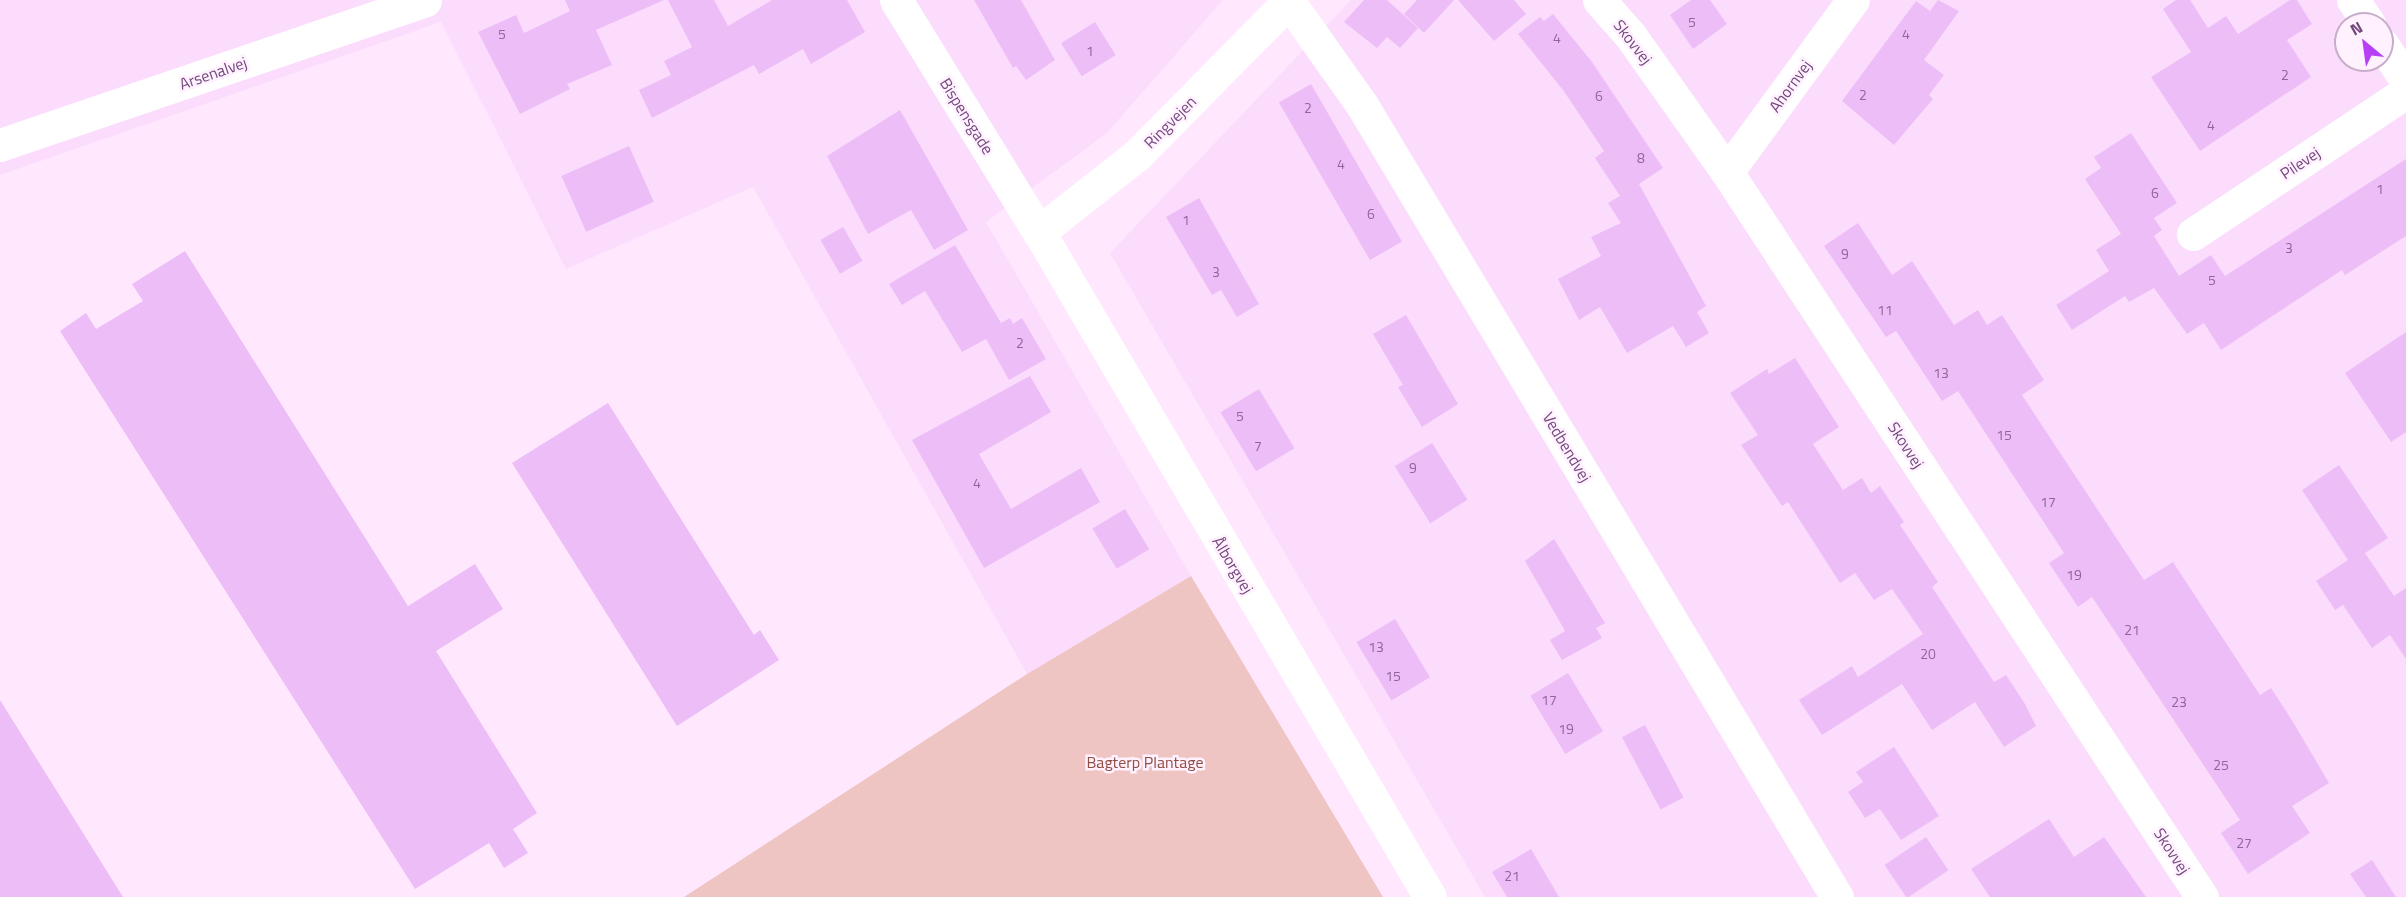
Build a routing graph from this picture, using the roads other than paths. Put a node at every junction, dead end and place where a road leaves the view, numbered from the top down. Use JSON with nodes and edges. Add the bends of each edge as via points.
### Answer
{"nodes":[{"id":1,"x":425,"y":0,"type":"edge"},
{"id":2,"x":896,"y":0,"type":"edge"},
{"id":3,"x":1599,"y":0,"type":"edge"},
{"id":4,"x":1853,"y":0,"type":"edge"},
{"id":5,"x":1289,"y":1,"type":"edge"},
{"id":6,"x":2394,"y":62,"type":"edge"},
{"id":7,"x":2406,"y":80,"type":"edge"},
{"id":8,"x":2406,"y":92,"type":"edge"},
{"id":9,"x":0,"y":145,"type":"edge"},
{"id":10,"x":1727,"y":172,"type":"junction"},
{"id":11,"x":1039,"y":232,"type":"junction"},
{"id":12,"x":2193,"y":234,"type":"dead end"},
{"id":13,"x":1430,"y":897,"type":"edge"},
{"id":14,"x":1837,"y":897,"type":"edge"},
{"id":15,"x":2202,"y":897,"type":"edge"}],
"edges":[{"from":1,"to":9,"type":"street","name":"Arsenalvej"},
{"from":2,"to":11,"type":"street","name":"Bispensgade"},
{"from":3,"to":10,"type":"street","name":"Skovvej","via":[[1630,35]]},
{"from":4,"to":10,"type":"street","name":"Ahornvej"},
{"from":5,"to":11,"type":"street","name":"Ringvejen","via":[[1137,155]]},
{"from":5,"to":14,"type":"street","name":"Vedbendvej","via":[[1362,105]]},
{"from":6,"to":7,"type":"street"},
{"from":8,"to":12,"type":"street","name":"Pilevej"},
{"from":10,"to":15,"type":"street","name":"Skovvej"},
{"from":11,"to":13,"type":"street","name":"Ålborgvej"}]}
